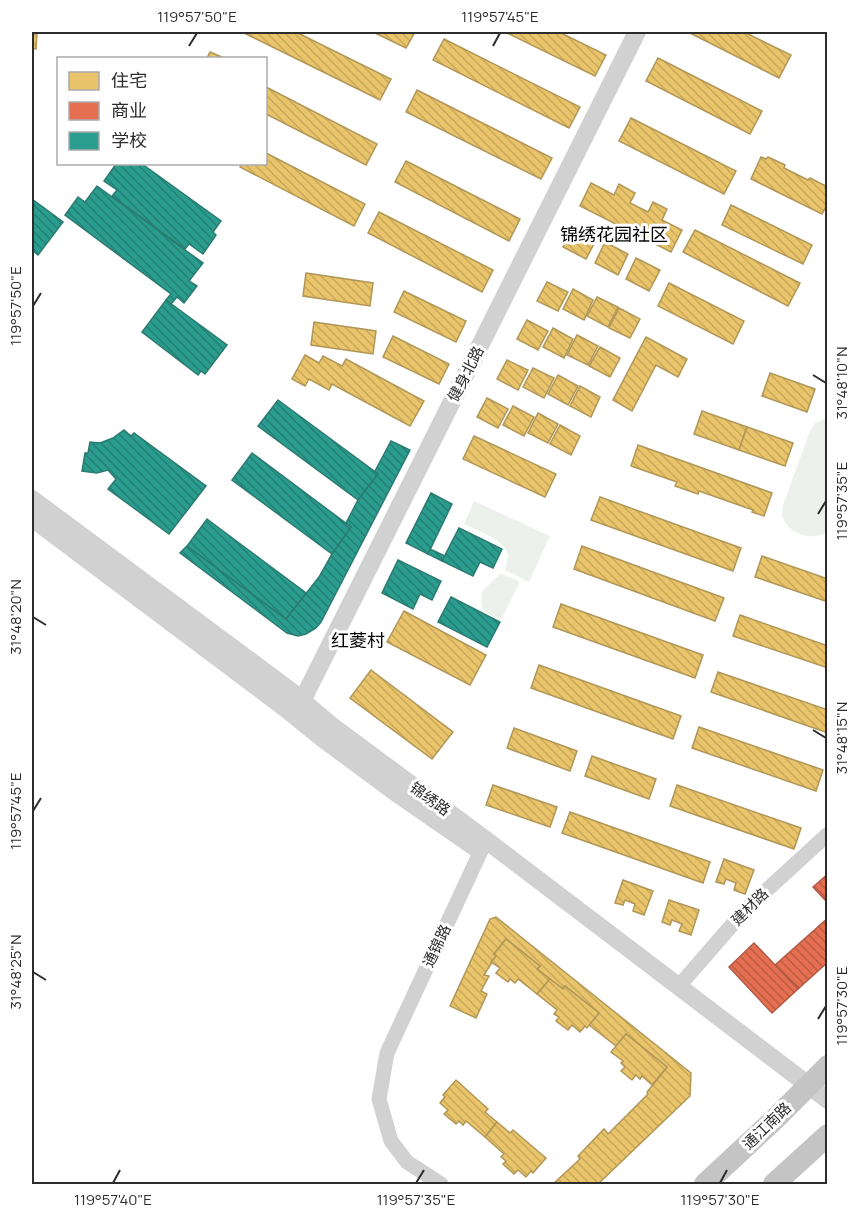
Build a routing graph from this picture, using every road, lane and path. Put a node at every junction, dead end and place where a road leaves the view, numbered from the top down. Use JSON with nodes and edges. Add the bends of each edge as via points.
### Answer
{"nodes":[{"id":1,"x":637,"y":32,"type":"edge"},
{"id":2,"x":32,"y":499,"type":"edge"},
{"id":3,"x":32,"y":518,"type":"edge"},
{"id":4,"x":298,"y":708,"type":"junction"},
{"id":5,"x":828,"y":834,"type":"edge"},
{"id":6,"x":483,"y":846,"type":"junction"},
{"id":7,"x":679,"y":986,"type":"junction"},
{"id":8,"x":828,"y":1066,"type":"edge"},
{"id":9,"x":806,"y":1088,"type":"junction"},
{"id":10,"x":828,"y":1100,"type":"edge"},
{"id":11,"x":828,"y":1110,"type":"edge"},
{"id":12,"x":828,"y":1135,"type":"edge"},
{"id":13,"x":441,"y":1185,"type":"edge"},
{"id":14,"x":705,"y":1185,"type":"edge"},
{"id":15,"x":774,"y":1185,"type":"edge"}],
"edges":[{"from":1,"to":4,"type":"street","name":"健身北路"},
{"from":2,"to":4,"type":"street","name":"锦绣路"},
{"from":3,"to":4,"type":"street","name":"锦绣路"},
{"from":4,"to":6,"type":"street","name":"锦绣路","via":[[332,726]]},
{"from":5,"to":7,"type":"street","name":"建材路","via":[[745,910]]},
{"from":6,"to":7,"type":"street","name":"锦绣路"},
{"from":6,"to":9,"type":"street","name":"锦绣路"},
{"from":6,"to":13,"type":"street","name":"通锦路","via":[[387,1053],[379,1099],[391,1141],[407,1162]]},
{"from":7,"to":9,"type":"street","name":"锦绣路"},
{"from":8,"to":9,"type":"main road","name":"通江南路"},
{"from":9,"to":10,"type":"street","name":"锦绣路"},
{"from":9,"to":11,"type":"street","name":"锦绣路"},
{"from":9,"to":14,"type":"main road","name":"通江南路"},
{"from":12,"to":15,"type":"main road"}]}
